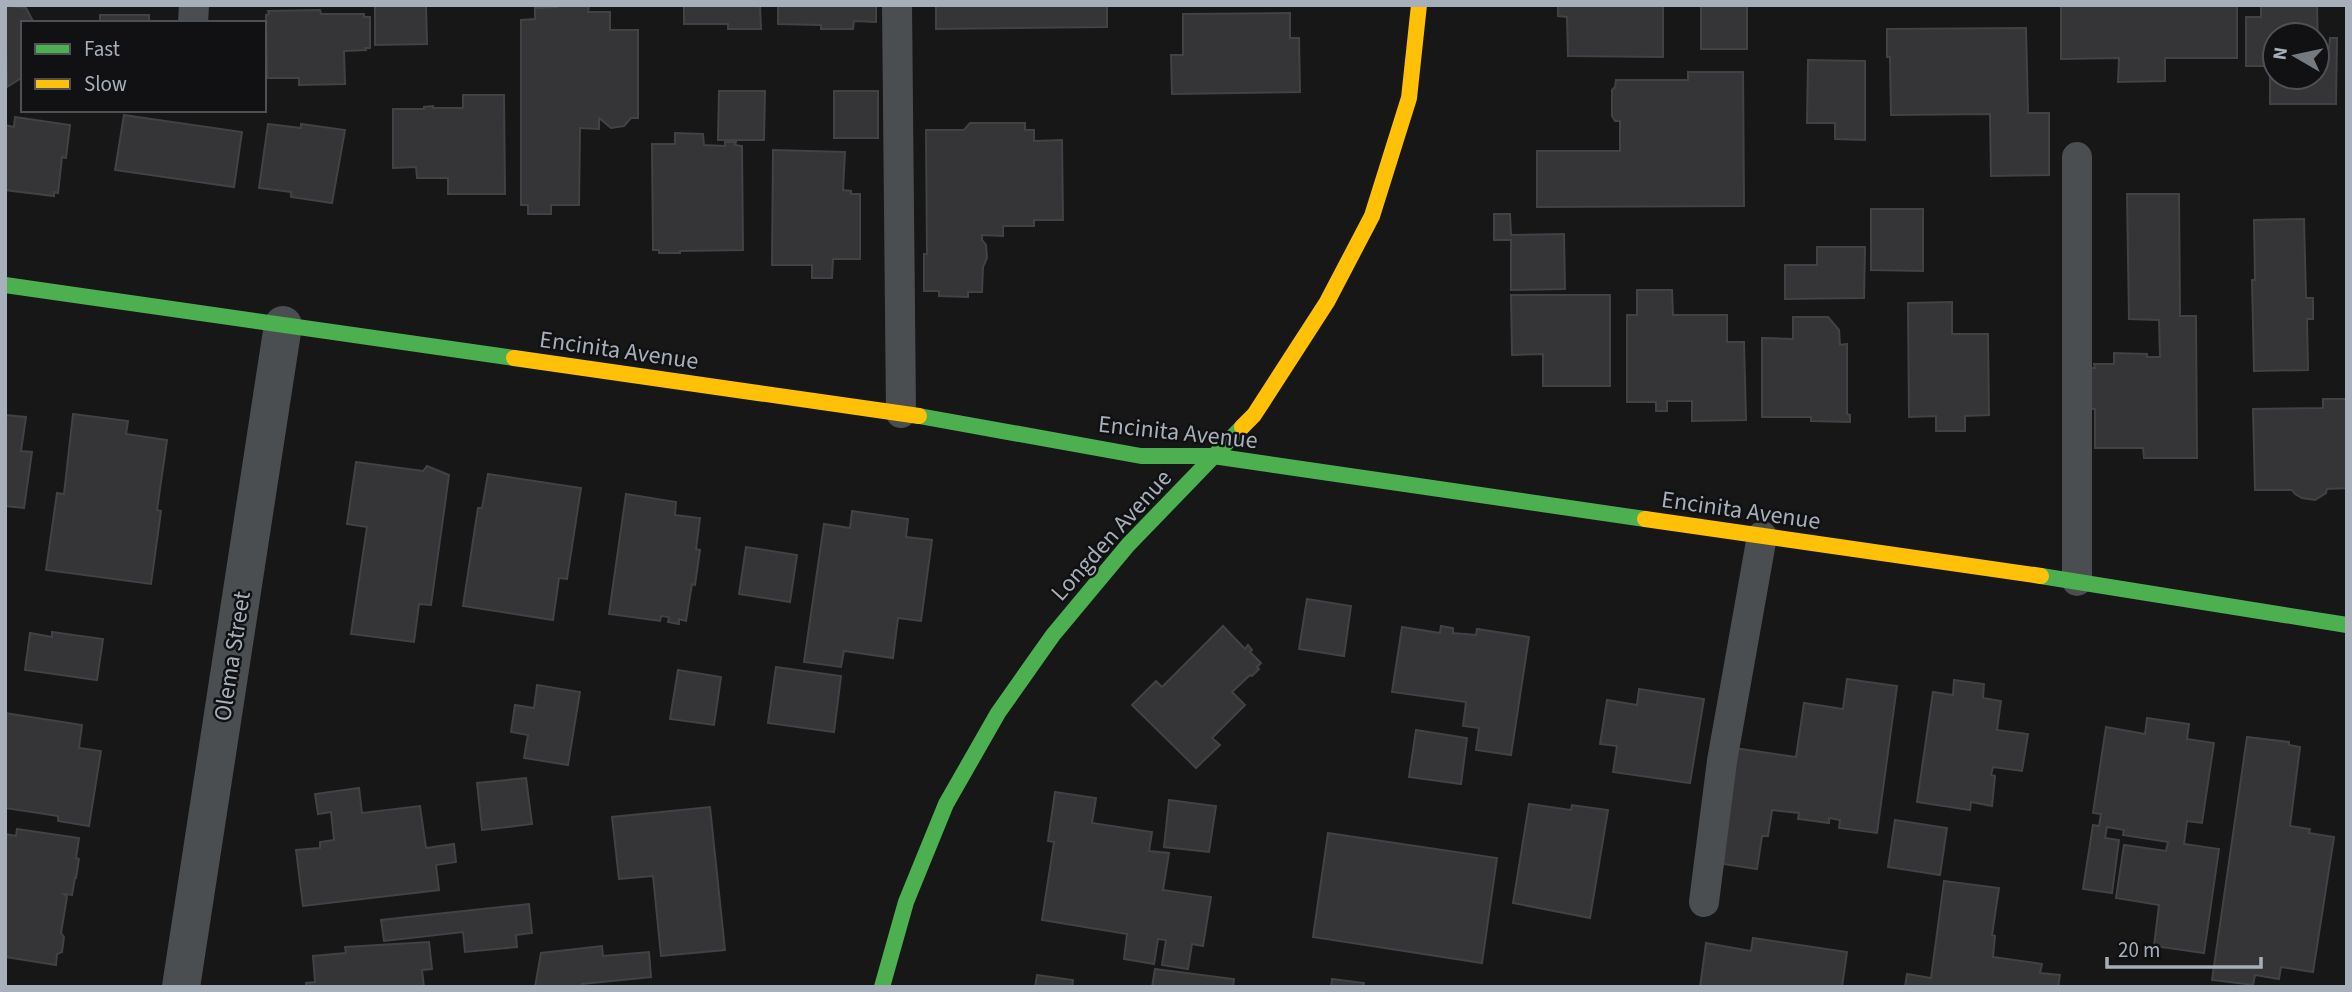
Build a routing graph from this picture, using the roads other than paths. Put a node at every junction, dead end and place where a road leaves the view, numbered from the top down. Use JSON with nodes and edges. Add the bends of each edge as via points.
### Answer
{"nodes":[{"id":1,"x":897,"y":5,"type":"edge"},
{"id":2,"x":1419,"y":5,"type":"edge"},
{"id":3,"x":2077,"y":157,"type":"dead end"},
{"id":4,"x":5,"y":285,"type":"edge"},
{"id":5,"x":282,"y":326,"type":"junction"},
{"id":6,"x":901,"y":413,"type":"junction"},
{"id":7,"x":1213,"y":456,"type":"junction"},
{"id":8,"x":1762,"y":536,"type":"junction"},
{"id":9,"x":2077,"y":581,"type":"junction"},
{"id":10,"x":2347,"y":625,"type":"edge"},
{"id":11,"x":1704,"y":902,"type":"dead end"},
{"id":12,"x":181,"y":987,"type":"edge"},
{"id":13,"x":882,"y":987,"type":"edge"}],
"edges":[{"from":1,"to":6,"type":"lane"},
{"from":2,"to":7,"type":"street","name":"Longden Avenue","via":[[1409,98],[1372,216],[1327,302],[1278,380],[1254,415]]},
{"from":3,"to":9,"type":"lane"},
{"from":4,"to":5,"type":"street","name":"Encinita Avenue"},
{"from":5,"to":6,"type":"street","name":"Encinita Avenue"},
{"from":5,"to":12,"type":"street","name":"Olema Street"},
{"from":6,"to":7,"type":"street","name":"Encinita Avenue","via":[[1142,456]]},
{"from":7,"to":8,"type":"street","name":"Encinita Avenue"},
{"from":7,"to":13,"type":"street","name":"Longden Avenue","via":[[1053,635],[998,713],[946,804],[906,902]]},
{"from":8,"to":9,"type":"street","name":"Encinita Avenue"},
{"from":8,"to":11,"type":"lane","via":[[1722,761]]},
{"from":9,"to":10,"type":"street","name":"Encinita Avenue"}]}
